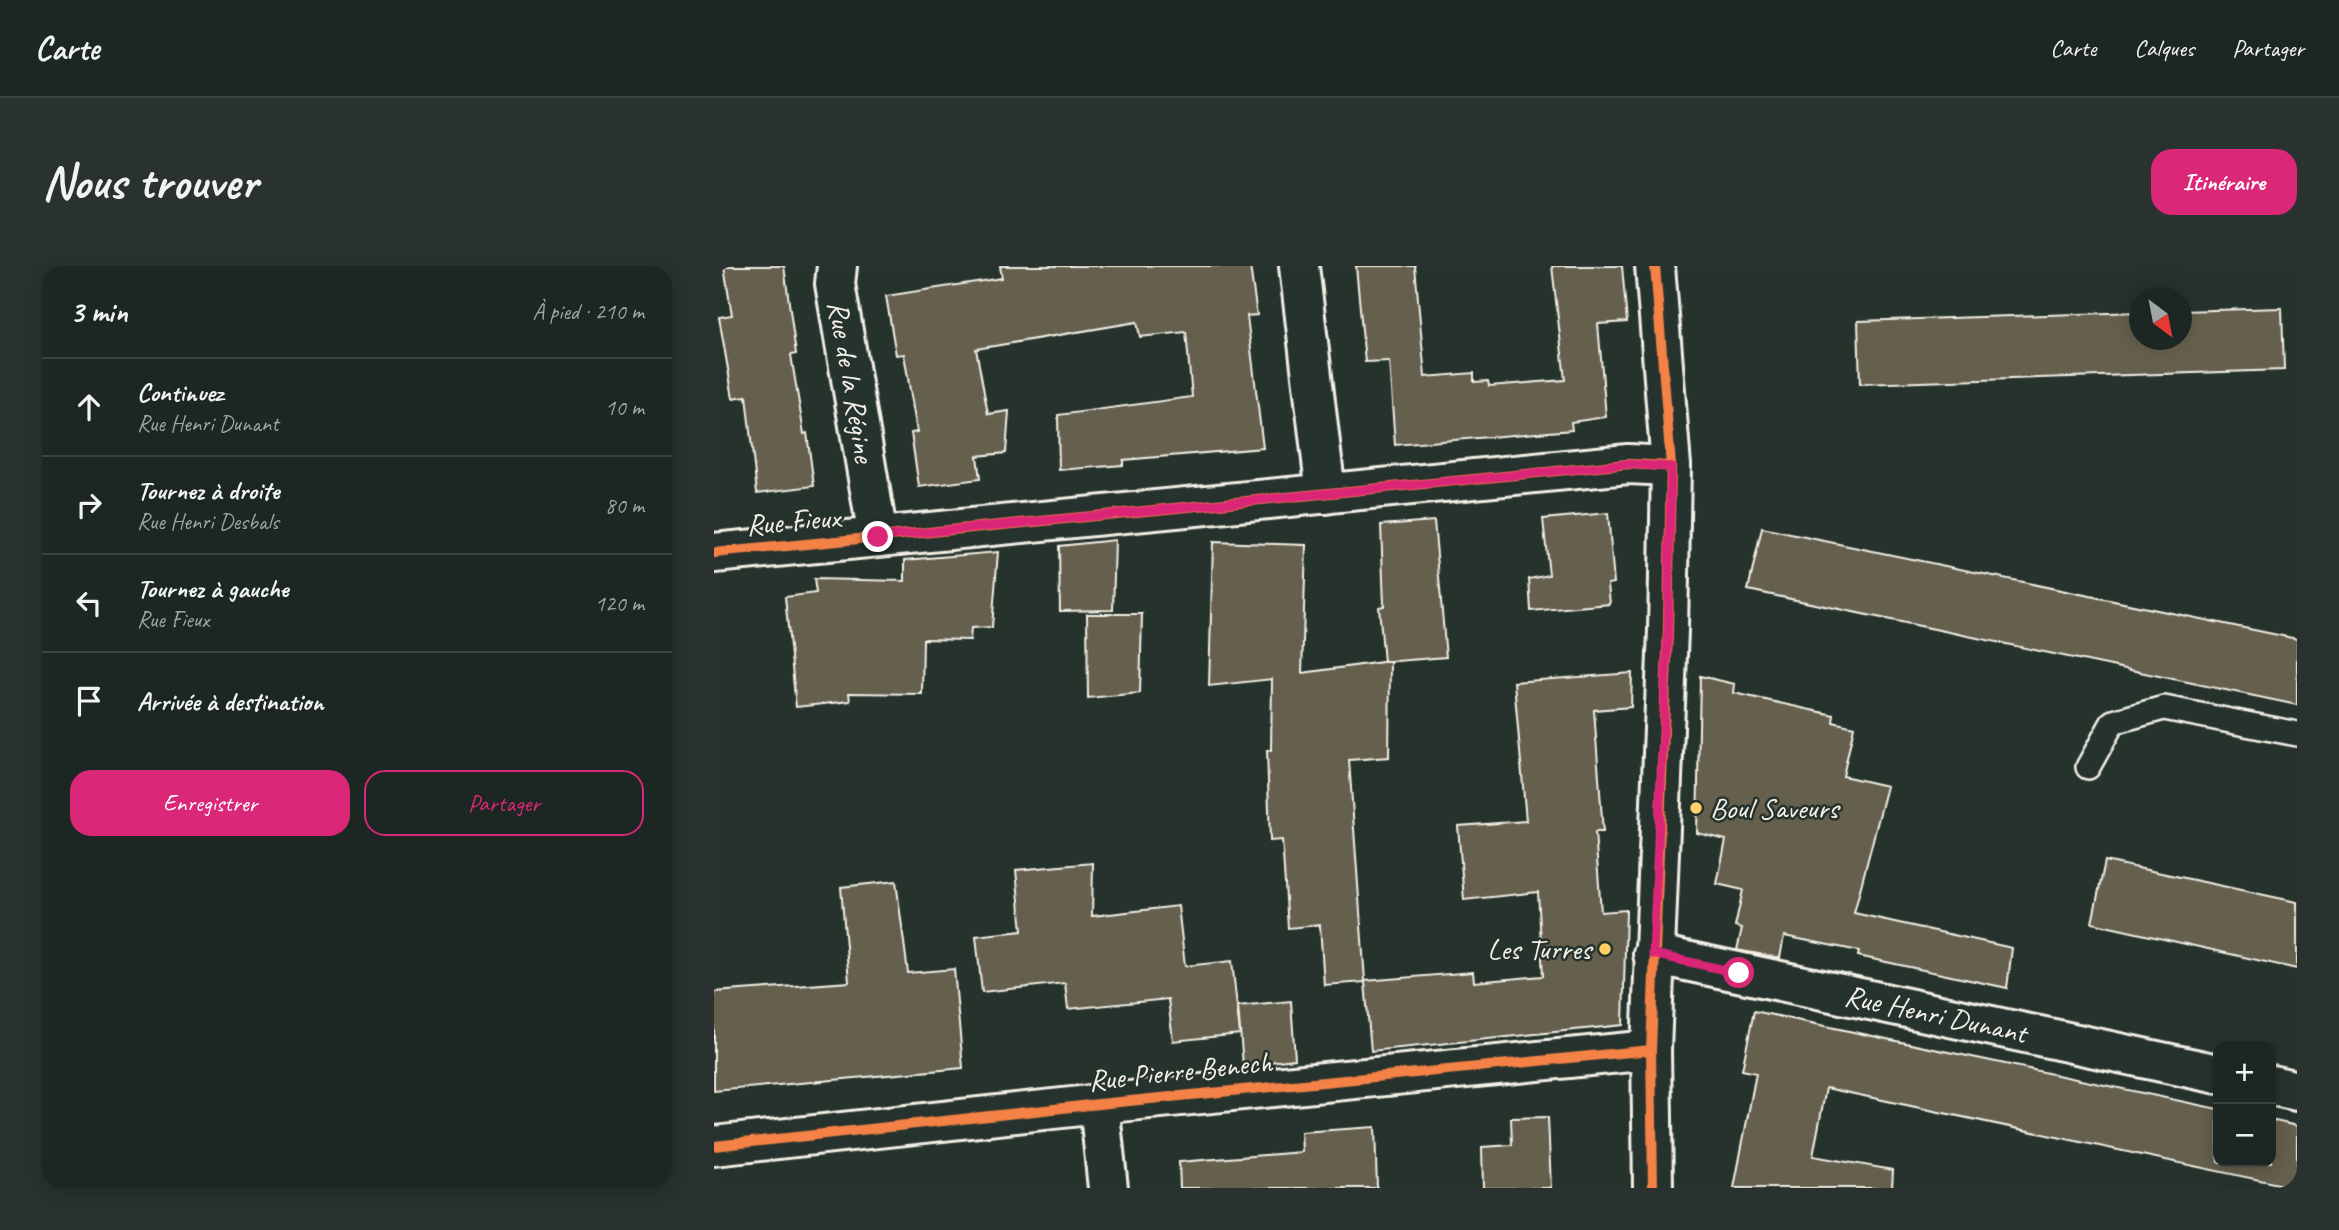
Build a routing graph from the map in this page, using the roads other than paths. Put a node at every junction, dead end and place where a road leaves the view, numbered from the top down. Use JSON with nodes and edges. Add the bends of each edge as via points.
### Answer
{"nodes":[{"id":1,"x":837,"y":266,"type":"edge"},
{"id":2,"x":1299,"y":266,"type":"edge"},
{"id":3,"x":1655,"y":266,"type":"edge"},
{"id":4,"x":1671,"y":467,"type":"junction"},
{"id":5,"x":1326,"y":494,"type":"junction"},
{"id":6,"x":878,"y":537,"type":"junction"},
{"id":7,"x":714,"y":553,"type":"edge"},
{"id":8,"x":2297,"y":734,"type":"edge"},
{"id":9,"x":2088,"y":767,"type":"dead end"},
{"id":10,"x":1653,"y":954,"type":"junction"},
{"id":11,"x":1651,"y":1050,"type":"junction"},
{"id":12,"x":2213,"y":1073,"type":"edge"},
{"id":13,"x":2276,"y":1086,"type":"edge"},
{"id":14,"x":2297,"y":1091,"type":"edge"},
{"id":15,"x":1099,"y":1104,"type":"junction"},
{"id":16,"x":714,"y":1146,"type":"edge"},
{"id":17,"x":1108,"y":1188,"type":"edge"},
{"id":18,"x":1653,"y":1188,"type":"edge"}],
"edges":[{"from":1,"to":6,"type":"street","name":"Rue de la Régine","via":[[835,284]]},
{"from":2,"to":5,"type":"street"},
{"from":3,"to":4,"type":"street"},
{"from":4,"to":5,"type":"street","name":"Rue Fieux","via":[[1628,464]]},
{"from":4,"to":10,"type":"street"},
{"from":5,"to":6,"type":"street","name":"Rue Fieux"},
{"from":6,"to":7,"type":"street","name":"Rue Fieux"},
{"from":8,"to":9,"type":"lane","via":[[2164,708],[2113,722]]},
{"from":10,"to":11,"type":"street"},
{"from":10,"to":12,"type":"street","name":"Rue Henri Dunant"},
{"from":11,"to":15,"type":"street","name":"Rue Pierre Benech"},
{"from":11,"to":18,"type":"street"},
{"from":13,"to":14,"type":"street"},
{"from":15,"to":16,"type":"street","name":"Rue Pierre Benech"},
{"from":15,"to":17,"type":"street"}]}
